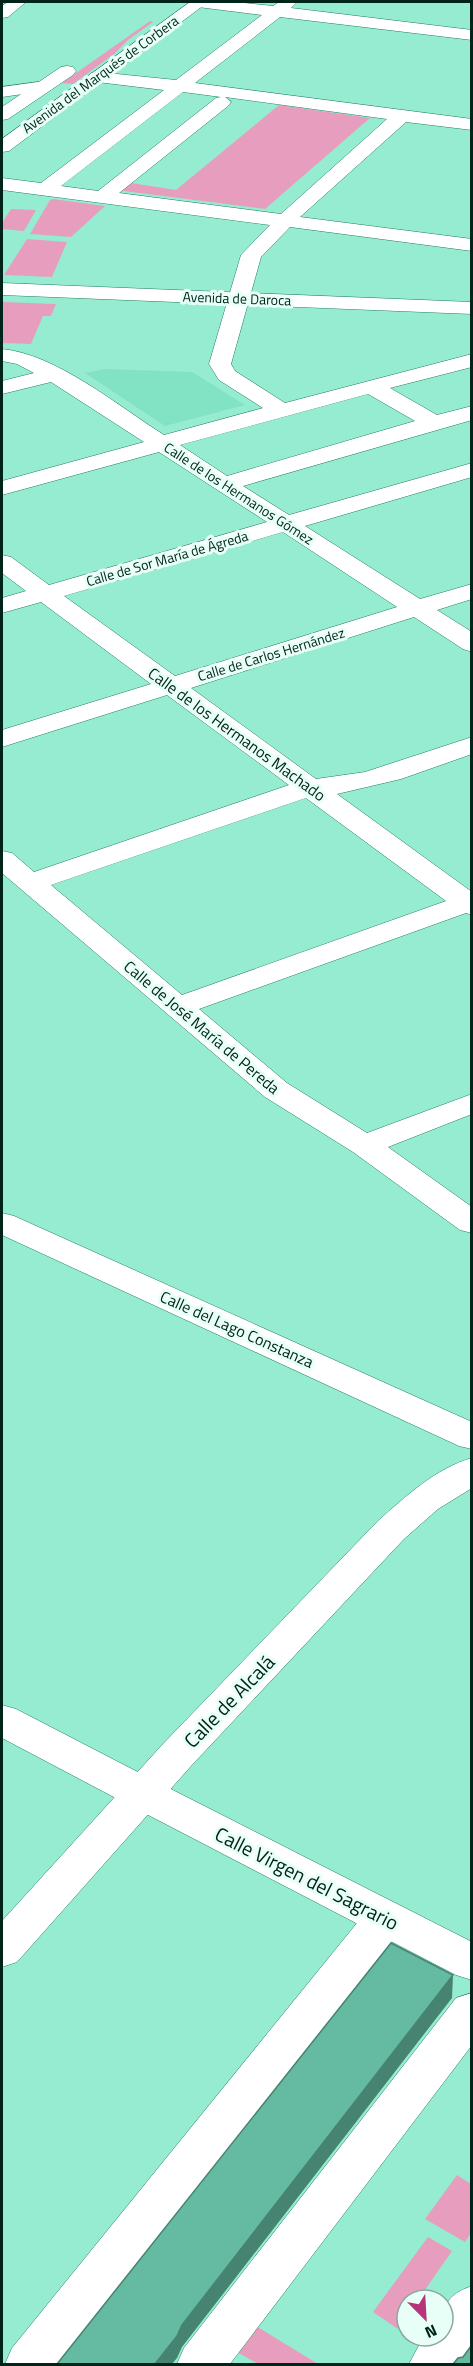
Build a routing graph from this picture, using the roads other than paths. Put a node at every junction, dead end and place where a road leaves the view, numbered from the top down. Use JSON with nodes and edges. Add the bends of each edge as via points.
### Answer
{"nodes":[{"id":1,"x":18,"y":2,"type":"edge"},
{"id":2,"x":199,"y":2,"type":"edge"},
{"id":3,"x":284,"y":6,"type":"edge"},
{"id":4,"x":2,"y":13,"type":"edge"},
{"id":5,"x":471,"y":35,"type":"edge"},
{"id":6,"x":85,"y":58,"type":"dead end"},
{"id":7,"x":97,"y":77,"type":"junction"},
{"id":8,"x":45,"y":86,"type":"junction"},
{"id":9,"x":180,"y":86,"type":"junction"},
{"id":10,"x":2,"y":94,"type":"edge"},
{"id":11,"x":26,"y":99,"type":"junction"},
{"id":12,"x":2,"y":101,"type":"edge"},
{"id":13,"x":222,"y":102,"type":"dead end"},
{"id":14,"x":2,"y":115,"type":"edge"},
{"id":15,"x":401,"y":116,"type":"junction"},
{"id":16,"x":471,"y":125,"type":"edge"},
{"id":17,"x":14,"y":134,"type":"edge"},
{"id":18,"x":2,"y":147,"type":"edge"},
{"id":19,"x":2,"y":184,"type":"edge"},
{"id":20,"x":44,"y":189,"type":"junction"},
{"id":21,"x":102,"y":197,"type":"junction"},
{"id":22,"x":286,"y":220,"type":"junction"},
{"id":23,"x":471,"y":245,"type":"edge"},
{"id":24,"x":2,"y":289,"type":"edge"},
{"id":25,"x":238,"y":298,"type":"junction"},
{"id":26,"x":471,"y":308,"type":"edge"},
{"id":27,"x":2,"y":355,"type":"edge"},
{"id":28,"x":471,"y":360,"type":"edge"},
{"id":29,"x":54,"y":374,"type":"junction"},
{"id":30,"x":371,"y":387,"type":"junction"},
{"id":31,"x":2,"y":388,"type":"edge"},
{"id":32,"x":281,"y":410,"type":"junction"},
{"id":33,"x":471,"y":413,"type":"edge"},
{"id":34,"x":430,"y":424,"type":"junction"},
{"id":35,"x":163,"y":444,"type":"junction"},
{"id":36,"x":471,"y":470,"type":"edge"},
{"id":37,"x":224,"y":484,"type":"junction"},
{"id":38,"x":2,"y":488,"type":"edge"},
{"id":39,"x":286,"y":523,"type":"junction"},
{"id":40,"x":2,"y":562,"type":"edge"},
{"id":41,"x":471,"y":591,"type":"edge"},
{"id":42,"x":44,"y":594,"type":"junction"},
{"id":43,"x":2,"y":606,"type":"edge"},
{"id":44,"x":416,"y":609,"type":"junction"},
{"id":45,"x":471,"y":644,"type":"edge"},
{"id":46,"x":171,"y":685,"type":"junction"},
{"id":47,"x":2,"y":739,"type":"edge"},
{"id":48,"x":471,"y":745,"type":"edge"},
{"id":49,"x":310,"y":788,"type":"junction"},
{"id":50,"x":2,"y":859,"type":"edge"},
{"id":51,"x":29,"y":883,"type":"junction"},
{"id":52,"x":470,"y":903,"type":"edge"},
{"id":53,"x":177,"y":1007,"type":"junction"},
{"id":54,"x":471,"y":1103,"type":"edge"},
{"id":55,"x":364,"y":1145,"type":"junction"},
{"id":56,"x":2,"y":1222,"type":"edge"},
{"id":57,"x":471,"y":1223,"type":"edge"},
{"id":58,"x":471,"y":1437,"type":"edge"},
{"id":59,"x":471,"y":1470,"type":"edge"},
{"id":60,"x":2,"y":1720,"type":"edge"},
{"id":61,"x":142,"y":1793,"type":"junction"},
{"id":62,"x":385,"y":1919,"type":"junction"},
{"id":63,"x":2,"y":1950,"type":"edge"},
{"id":64,"x":471,"y":1963,"type":"edge"},
{"id":65,"x":471,"y":2011,"type":"edge"},
{"id":66,"x":471,"y":2307,"type":"edge"},
{"id":67,"x":205,"y":2363,"type":"edge"},
{"id":68,"x":29,"y":2364,"type":"edge"},
{"id":69,"x":433,"y":2364,"type":"edge"}],
"edges":[{"from":1,"to":4,"type":"street"},
{"from":2,"to":3,"type":"street"},
{"from":2,"to":7,"type":"street","name":"Avenida del Marqués de Corbera"},
{"from":3,"to":5,"type":"street"},
{"from":3,"to":9,"type":"street"},
{"from":6,"to":8,"type":"street","name":"Avenida del Marqués de Corbera"},
{"from":7,"to":9,"type":"street"},
{"from":7,"to":17,"type":"street","name":"Avenida del Marqués de Corbera"},
{"from":8,"to":10,"type":"street"},
{"from":8,"to":11,"type":"street","name":"Avenida del Marqués de Corbera"},
{"from":9,"to":15,"type":"street"},
{"from":9,"to":20,"type":"street"},
{"from":10,"to":11,"type":"street"},
{"from":11,"to":12,"type":"street"},
{"from":11,"to":14,"type":"street","name":"Avenida del Marqués de Corbera"},
{"from":11,"to":17,"type":"street","via":[[42,103]]},
{"from":13,"to":21,"type":"street"},
{"from":15,"to":16,"type":"street"},
{"from":15,"to":22,"type":"street"},
{"from":17,"to":18,"type":"street","name":"Avenida del Marqués de Corbera"},
{"from":19,"to":20,"type":"street"},
{"from":20,"to":21,"type":"street"},
{"from":21,"to":22,"type":"street"},
{"from":22,"to":23,"type":"street"},
{"from":22,"to":25,"type":"street","via":[[251,255]]},
{"from":24,"to":25,"type":"street","name":"Avenida de Daroca"},
{"from":25,"to":26,"type":"street","name":"Avenida de Daroca"},
{"from":25,"to":32,"type":"street","via":[[220,368]]},
{"from":27,"to":29,"type":"street","name":"Calle de los Hermanos Gómez","via":[[22,358]]},
{"from":28,"to":30,"type":"street"},
{"from":29,"to":31,"type":"street"},
{"from":29,"to":35,"type":"street","name":"Calle de los Hermanos Gómez"},
{"from":30,"to":32,"type":"street"},
{"from":30,"to":34,"type":"street","via":[[429,419]]},
{"from":32,"to":35,"type":"street"},
{"from":33,"to":34,"type":"street"},
{"from":34,"to":37,"type":"street"},
{"from":35,"to":37,"type":"street","name":"Calle de los Hermanos Gómez"},
{"from":35,"to":38,"type":"street"},
{"from":36,"to":39,"type":"street","name":"Calle de Sor María de Ágreda"},
{"from":37,"to":39,"type":"street","name":"Calle de los Hermanos Gómez"},
{"from":39,"to":42,"type":"street","name":"Calle de Sor María de Ágreda"},
{"from":39,"to":44,"type":"street","name":"Calle de los Hermanos Gómez"},
{"from":40,"to":42,"type":"street","name":"Calle de los Hermanos Machado"},
{"from":41,"to":44,"type":"street","name":"Calle de Carlos Hernández"},
{"from":42,"to":43,"type":"street","name":"Calle de Sor María de Ágreda"},
{"from":42,"to":46,"type":"street","name":"Calle de los Hermanos Machado"},
{"from":44,"to":45,"type":"street","name":"Calle de los Hermanos Gómez"},
{"from":44,"to":46,"type":"street","name":"Calle de Carlos Hernández"},
{"from":46,"to":47,"type":"street","name":"Calle de Carlos Hernández"},
{"from":46,"to":49,"type":"street","name":"Calle de los Hermanos Machado"},
{"from":48,"to":49,"type":"street","via":[[354,784]]},
{"from":49,"to":51,"type":"street"},
{"from":49,"to":52,"type":"street","name":"Calle de los Hermanos Machado"},
{"from":50,"to":51,"type":"street","name":"Calle de José María de Pereda"},
{"from":51,"to":53,"type":"street","name":"Calle de José María de Pereda"},
{"from":52,"to":53,"type":"street"},
{"from":53,"to":55,"type":"street","name":"Calle de José María de Pereda","via":[[276,1090]]},
{"from":54,"to":55,"type":"street"},
{"from":55,"to":57,"type":"street","name":"Calle de José María de Pereda"},
{"from":56,"to":58,"type":"street","name":"Calle del Lago Constanza"},
{"from":59,"to":61,"type":"street","name":"Calle de Alcalá","via":[[391,1530]]},
{"from":60,"to":61,"type":"street","name":"Calle Virgen del Sagrario"},
{"from":61,"to":62,"type":"street","name":"Calle Virgen del Sagrario"},
{"from":61,"to":63,"type":"street","name":"Calle de Alcalá"},
{"from":62,"to":64,"type":"street","name":"Calle Virgen del Sagrario"},
{"from":62,"to":68,"type":"street"},
{"from":65,"to":67,"type":"street"},
{"from":66,"to":69,"type":"street"}]}
